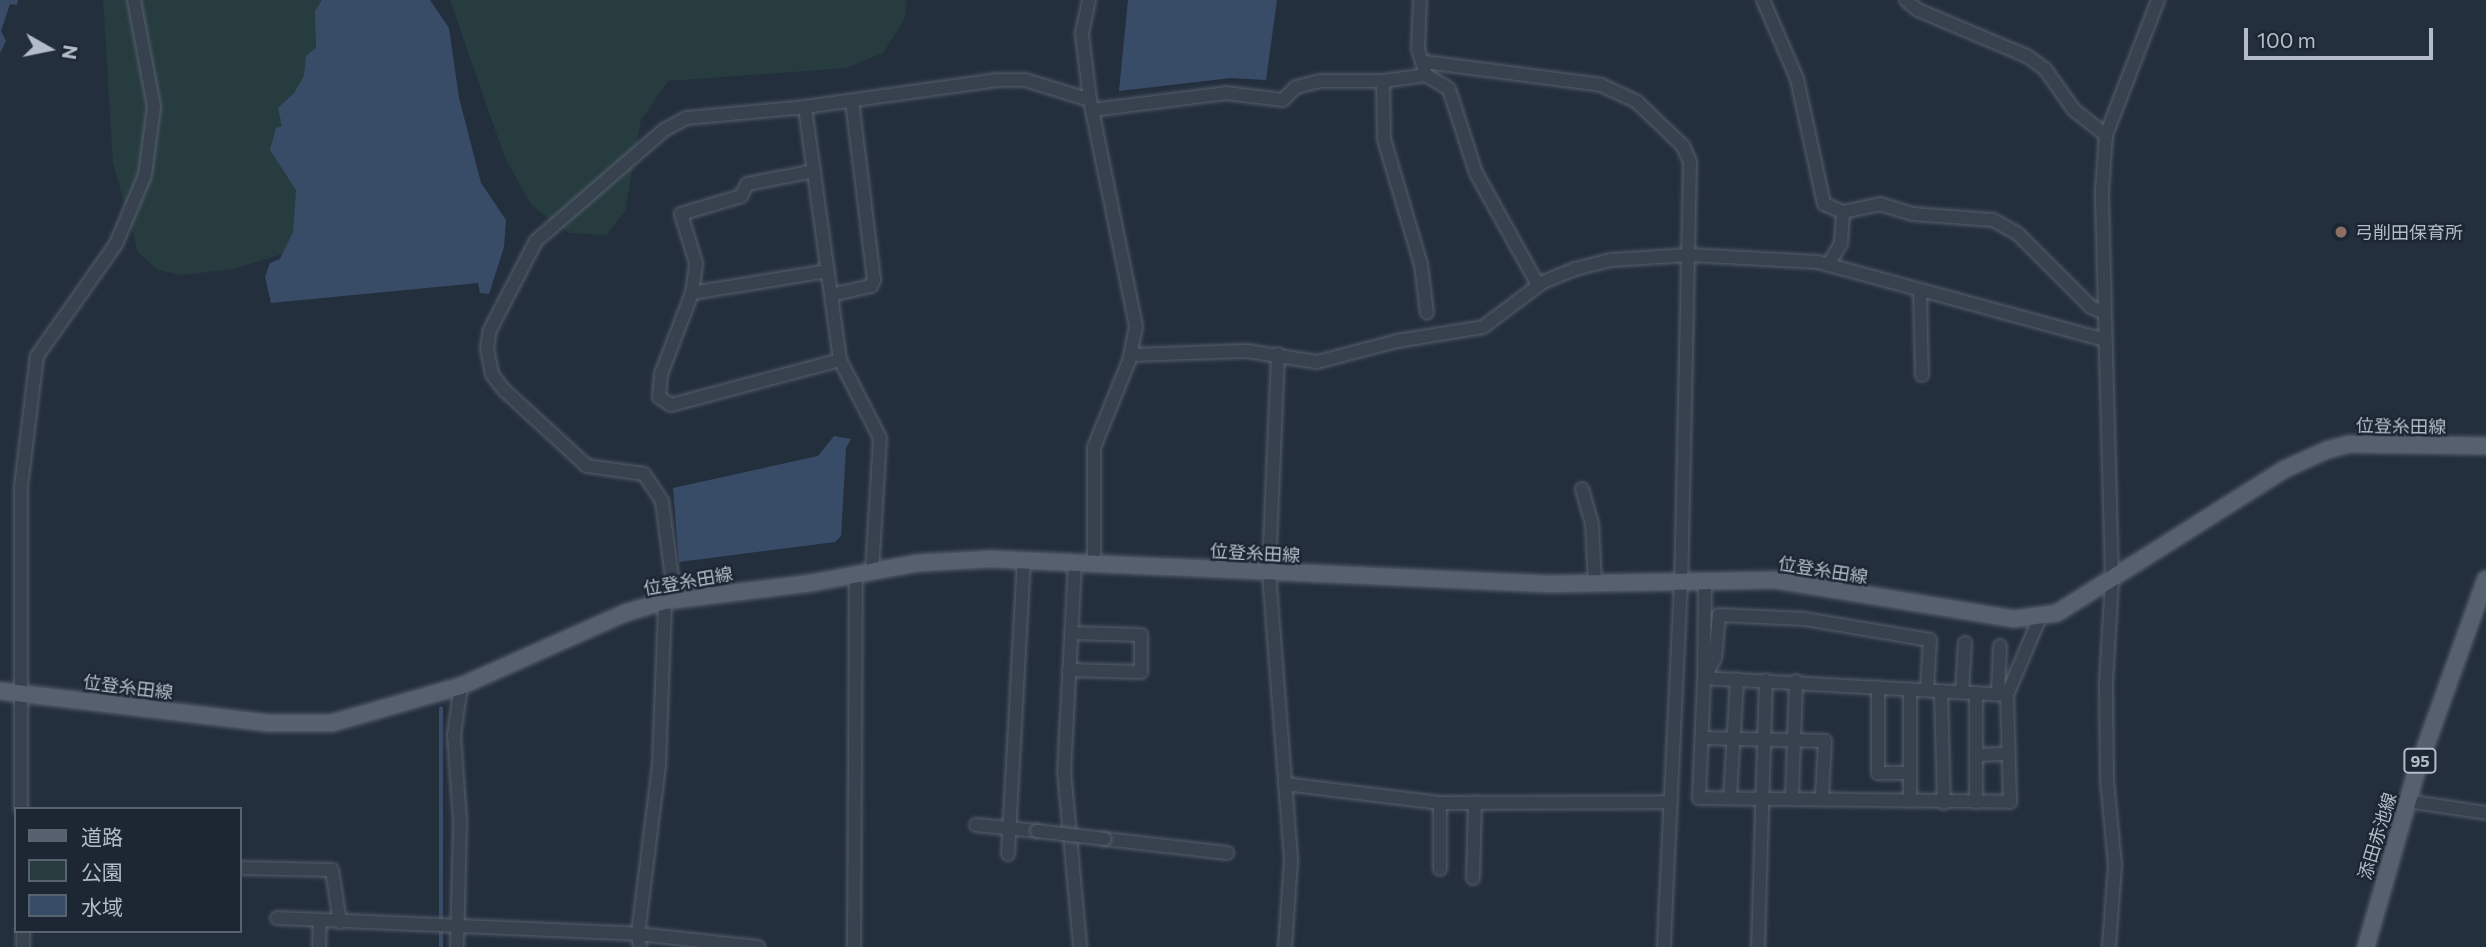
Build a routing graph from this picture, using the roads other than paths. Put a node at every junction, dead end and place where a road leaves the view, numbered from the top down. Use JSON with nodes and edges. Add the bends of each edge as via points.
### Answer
{"nodes":[{"id":1,"x":134,"y":0,"type":"edge"},
{"id":2,"x":1089,"y":0,"type":"edge"},
{"id":3,"x":1420,"y":0,"type":"edge"},
{"id":4,"x":1763,"y":0,"type":"edge"},
{"id":5,"x":1906,"y":0,"type":"edge"},
{"id":6,"x":2158,"y":0,"type":"edge"},
{"id":7,"x":1425,"y":68,"type":"junction"},
{"id":8,"x":1383,"y":81,"type":"junction"},
{"id":9,"x":852,"y":100,"type":"junction"},
{"id":10,"x":1091,"y":105,"type":"junction"},
{"id":11,"x":806,"y":107,"type":"junction"},
{"id":12,"x":2106,"y":135,"type":"junction"},
{"id":13,"x":814,"y":171,"type":"junction"},
{"id":14,"x":1843,"y":212,"type":"junction"},
{"id":15,"x":1689,"y":255,"type":"junction"},
{"id":16,"x":1828,"y":265,"type":"junction"},
{"id":17,"x":828,"y":271,"type":"junction"},
{"id":18,"x":1538,"y":285,"type":"junction"},
{"id":19,"x":1920,"y":289,"type":"junction"},
{"id":20,"x":692,"y":293,"type":"junction"},
{"id":21,"x":831,"y":295,"type":"junction"},
{"id":22,"x":1427,"y":313,"type":"dead end"},
{"id":23,"x":2104,"y":313,"type":"junction"},
{"id":24,"x":2106,"y":340,"type":"junction"},
{"id":25,"x":1278,"y":354,"type":"junction"},
{"id":26,"x":1131,"y":355,"type":"junction"},
{"id":27,"x":840,"y":360,"type":"junction"},
{"id":28,"x":1922,"y":374,"type":"dead end"},
{"id":29,"x":2486,"y":446,"type":"edge"},
{"id":30,"x":1581,"y":489,"type":"dead end"},
{"id":31,"x":1024,"y":560,"type":"junction"},
{"id":32,"x":1075,"y":563,"type":"junction"},
{"id":33,"x":1094,"y":564,"type":"junction"},
{"id":34,"x":1269,"y":573,"type":"junction"},
{"id":35,"x":864,"y":574,"type":"junction"},
{"id":36,"x":2486,"y":579,"type":"edge"},
{"id":37,"x":2112,"y":581,"type":"junction"},
{"id":38,"x":1681,"y":582,"type":"junction"},
{"id":39,"x":1705,"y":582,"type":"junction"},
{"id":40,"x":1595,"y":583,"type":"junction"},
{"id":41,"x":670,"y":601,"type":"junction"},
{"id":42,"x":2041,"y":615,"type":"junction"},
{"id":43,"x":1071,"y":632,"type":"junction"},
{"id":44,"x":1965,"y":643,"type":"dead end"},
{"id":45,"x":2000,"y":646,"type":"dead end"},
{"id":46,"x":1069,"y":670,"type":"junction"},
{"id":47,"x":1704,"y":678,"type":"junction"},
{"id":48,"x":1737,"y":679,"type":"junction"},
{"id":49,"x":1766,"y":680,"type":"junction"},
{"id":50,"x":1796,"y":681,"type":"junction"},
{"id":51,"x":461,"y":686,"type":"junction"},
{"id":52,"x":1878,"y":687,"type":"junction"},
{"id":53,"x":1910,"y":689,"type":"junction"},
{"id":54,"x":1934,"y":690,"type":"junction"},
{"id":55,"x":0,"y":691,"type":"edge"},
{"id":56,"x":1969,"y":692,"type":"junction"},
{"id":57,"x":22,"y":694,"type":"junction"},
{"id":58,"x":2003,"y":694,"type":"junction"},
{"id":59,"x":1702,"y":737,"type":"junction"},
{"id":60,"x":1733,"y":738,"type":"junction"},
{"id":61,"x":1765,"y":739,"type":"junction"},
{"id":62,"x":1794,"y":740,"type":"junction"},
{"id":63,"x":2009,"y":754,"type":"junction"},
{"id":64,"x":1976,"y":755,"type":"junction"},
{"id":65,"x":1910,"y":773,"type":"junction"},
{"id":66,"x":1285,"y":785,"type":"junction"},
{"id":67,"x":1822,"y":796,"type":"junction"},
{"id":68,"x":1763,"y":797,"type":"junction"},
{"id":69,"x":1792,"y":797,"type":"junction"},
{"id":70,"x":1730,"y":798,"type":"junction"},
{"id":71,"x":1910,"y":801,"type":"junction"},
{"id":72,"x":2407,"y":801,"type":"junction"},
{"id":73,"x":1475,"y":802,"type":"junction"},
{"id":74,"x":1671,"y":802,"type":"junction"},
{"id":75,"x":1976,"y":802,"type":"junction"},
{"id":76,"x":1440,"y":803,"type":"junction"},
{"id":77,"x":1944,"y":803,"type":"junction"},
{"id":78,"x":20,"y":807,"type":"edge"},
{"id":79,"x":2486,"y":813,"type":"edge"},
{"id":80,"x":976,"y":825,"type":"dead end"},
{"id":81,"x":1009,"y":829,"type":"junction"},
{"id":82,"x":1227,"y":853,"type":"dead end"},
{"id":83,"x":1008,"y":854,"type":"dead end"},
{"id":84,"x":242,"y":868,"type":"edge"},
{"id":85,"x":1440,"y":869,"type":"dead end"},
{"id":86,"x":1473,"y":878,"type":"dead end"},
{"id":87,"x":277,"y":918,"type":"dead end"},
{"id":88,"x":320,"y":920,"type":"junction"},
{"id":89,"x":340,"y":922,"type":"junction"},
{"id":90,"x":456,"y":929,"type":"junction"},
{"id":91,"x":639,"y":941,"type":"edge"},
{"id":92,"x":319,"y":947,"type":"edge"},
{"id":93,"x":457,"y":947,"type":"edge"},
{"id":94,"x":758,"y":947,"type":"edge"},
{"id":95,"x":854,"y":947,"type":"edge"},
{"id":96,"x":1080,"y":947,"type":"edge"},
{"id":97,"x":1285,"y":947,"type":"edge"},
{"id":98,"x":1664,"y":947,"type":"edge"},
{"id":99,"x":1758,"y":947,"type":"edge"},
{"id":100,"x":2109,"y":947,"type":"edge"},
{"id":101,"x":2366,"y":947,"type":"edge"}],
"edges":[{"from":1,"to":57,"type":"street","via":[[155,107],[153,137],[134,206],[116,244],[37,356],[22,486]]},
{"from":2,"to":10,"type":"street","via":[[1082,34]]},
{"from":3,"to":7,"type":"street","via":[[1419,49]]},
{"from":4,"to":14,"type":"street","via":[[1797,79],[1824,204]]},
{"from":5,"to":12,"type":"street","via":[[1918,10],[2027,56],[2045,69],[2074,110]]},
{"from":6,"to":12,"type":"street"},
{"from":7,"to":8,"type":"street"},
{"from":7,"to":15,"type":"street","via":[[1601,85],[1637,102],[1683,145],[1690,162]]},
{"from":7,"to":18,"type":"street","via":[[1449,89],[1476,173]]},
{"from":8,"to":10,"type":"street","via":[[1320,81],[1296,87],[1283,100],[1226,93]]},
{"from":8,"to":22,"type":"street","via":[[1384,139],[1422,265]]},
{"from":9,"to":10,"type":"street","via":[[1016,80]]},
{"from":9,"to":11,"type":"street"},
{"from":9,"to":21,"type":"street","via":[[874,281],[871,286]]},
{"from":10,"to":26,"type":"street","via":[[1135,313]]},
{"from":11,"to":13,"type":"street"},
{"from":11,"to":41,"type":"street","via":[[687,118],[664,130],[536,241],[490,330],[486,348],[492,374],[504,390],[586,466],[644,474],[662,501]]},
{"from":12,"to":23,"type":"street"},
{"from":13,"to":17,"type":"street"},
{"from":13,"to":20,"type":"street","via":[[747,184],[741,196],[681,214],[696,263]]},
{"from":14,"to":16,"type":"street","via":[[1841,243]]},
{"from":14,"to":23,"type":"street","via":[[1880,204],[1913,214],[1993,220],[2018,234],[2091,307]]},
{"from":15,"to":16,"type":"street"},
{"from":15,"to":18,"type":"street","via":[[1611,260]]},
{"from":15,"to":38,"type":"street"},
{"from":16,"to":19,"type":"street"},
{"from":17,"to":20,"type":"street"},
{"from":17,"to":21,"type":"street"},
{"from":18,"to":25,"type":"street","via":[[1483,327],[1461,333],[1397,341],[1317,362]]},
{"from":19,"to":24,"type":"street"},
{"from":19,"to":28,"type":"street"},
{"from":20,"to":27,"type":"street","via":[[661,374],[662,401],[671,405]]},
{"from":21,"to":27,"type":"street"},
{"from":23,"to":24,"type":"street"},
{"from":24,"to":37,"type":"street"},
{"from":25,"to":26,"type":"street"},
{"from":25,"to":34,"type":"street"},
{"from":26,"to":33,"type":"street","via":[[1094,447]]},
{"from":27,"to":35,"type":"street","via":[[880,438]]},
{"from":29,"to":37,"type":"main road","name":"位登糸田線","via":[[2349,444],[2327,450],[2285,469]]},
{"from":30,"to":40,"type":"street","via":[[1592,524]]},
{"from":31,"to":32,"type":"main road","name":"位登糸田線"},
{"from":31,"to":35,"type":"main road","name":"位登糸田線","via":[[918,563]]},
{"from":31,"to":81,"type":"street"},
{"from":32,"to":33,"type":"main road","name":"位登糸田線"},
{"from":32,"to":43,"type":"street"},
{"from":33,"to":34,"type":"main road","name":"位登糸田線"},
{"from":34,"to":40,"type":"main road","name":"位登糸田線"},
{"from":34,"to":66,"type":"street"},
{"from":35,"to":41,"type":"main road","name":"位登糸田線"},
{"from":35,"to":95,"type":"street"},
{"from":36,"to":72,"type":"main road","name":"添田赤池線","number":"95"},
{"from":37,"to":42,"type":"main road","name":"位登糸田線","via":[[2057,613]]},
{"from":37,"to":100,"type":"street","via":[[2107,780],[2115,865]]},
{"from":38,"to":39,"type":"main road","name":"位登糸田線"},
{"from":38,"to":40,"type":"main road","name":"位登糸田線"},
{"from":38,"to":74,"type":"street"},
{"from":39,"to":42,"type":"main road","name":"位登糸田線","via":[[1776,580],[2014,619]]},
{"from":39,"to":47,"type":"street"},
{"from":41,"to":51,"type":"main road","name":"位登糸田線","via":[[625,613]]},
{"from":41,"to":91,"type":"street","via":[[659,766]]},
{"from":42,"to":58,"type":"street"},
{"from":43,"to":46,"type":"street"},
{"from":43,"to":46,"type":"street","via":[[1142,635],[1141,672]]},
{"from":44,"to":56,"type":"street"},
{"from":45,"to":58,"type":"street"},
{"from":46,"to":96,"type":"street","via":[[1064,770]]},
{"from":47,"to":48,"type":"street"},
{"from":47,"to":54,"type":"street","via":[[1715,657],[1719,615],[1792,618],[1930,640]]},
{"from":47,"to":59,"type":"street"},
{"from":48,"to":49,"type":"street"},
{"from":48,"to":60,"type":"street"},
{"from":49,"to":50,"type":"street"},
{"from":49,"to":61,"type":"street"},
{"from":50,"to":52,"type":"street"},
{"from":50,"to":62,"type":"street"},
{"from":51,"to":57,"type":"main road","name":"位登糸田線","via":[[332,723],[270,723]]},
{"from":51,"to":90,"type":"street","via":[[454,735],[460,821]]},
{"from":52,"to":53,"type":"street"},
{"from":52,"to":65,"type":"street","via":[[1878,773]]},
{"from":53,"to":54,"type":"street"},
{"from":53,"to":65,"type":"street"},
{"from":54,"to":56,"type":"street"},
{"from":54,"to":77,"type":"street"},
{"from":55,"to":57,"type":"main road","name":"位登糸田線"},
{"from":56,"to":58,"type":"street"},
{"from":56,"to":64,"type":"street"},
{"from":57,"to":78,"type":"street"},
{"from":58,"to":63,"type":"street"},
{"from":59,"to":60,"type":"street"},
{"from":59,"to":70,"type":"street","via":[[1699,798]]},
{"from":60,"to":61,"type":"street"},
{"from":60,"to":70,"type":"street"},
{"from":61,"to":62,"type":"street"},
{"from":61,"to":68,"type":"street"},
{"from":62,"to":67,"type":"street","via":[[1825,741]]},
{"from":62,"to":69,"type":"street"},
{"from":63,"to":64,"type":"street"},
{"from":63,"to":75,"type":"street","via":[[2010,802]]},
{"from":64,"to":75,"type":"street"},
{"from":65,"to":71,"type":"street"},
{"from":66,"to":76,"type":"street"},
{"from":66,"to":97,"type":"street","via":[[1291,861]]},
{"from":67,"to":69,"type":"street"},
{"from":67,"to":71,"type":"street"},
{"from":68,"to":69,"type":"street"},
{"from":68,"to":70,"type":"street"},
{"from":68,"to":99,"type":"street"},
{"from":71,"to":77,"type":"street"},
{"from":72,"to":79,"type":"street"},
{"from":72,"to":101,"type":"main road","name":"添田赤池線","number":"95"},
{"from":73,"to":74,"type":"street"},
{"from":73,"to":76,"type":"street"},
{"from":73,"to":86,"type":"street"},
{"from":74,"to":98,"type":"street"},
{"from":75,"to":77,"type":"street"},
{"from":76,"to":85,"type":"street"},
{"from":80,"to":81,"type":"street"},
{"from":81,"to":82,"type":"street","bridge":true},
{"from":81,"to":83,"type":"street"},
{"from":84,"to":89,"type":"street","via":[[332,870]]},
{"from":87,"to":88,"type":"street"},
{"from":88,"to":89,"type":"street"},
{"from":88,"to":92,"type":"street"},
{"from":89,"to":90,"type":"street"},
{"from":90,"to":91,"type":"street"},
{"from":90,"to":93,"type":"street"},
{"from":91,"to":94,"type":"street"}]}
